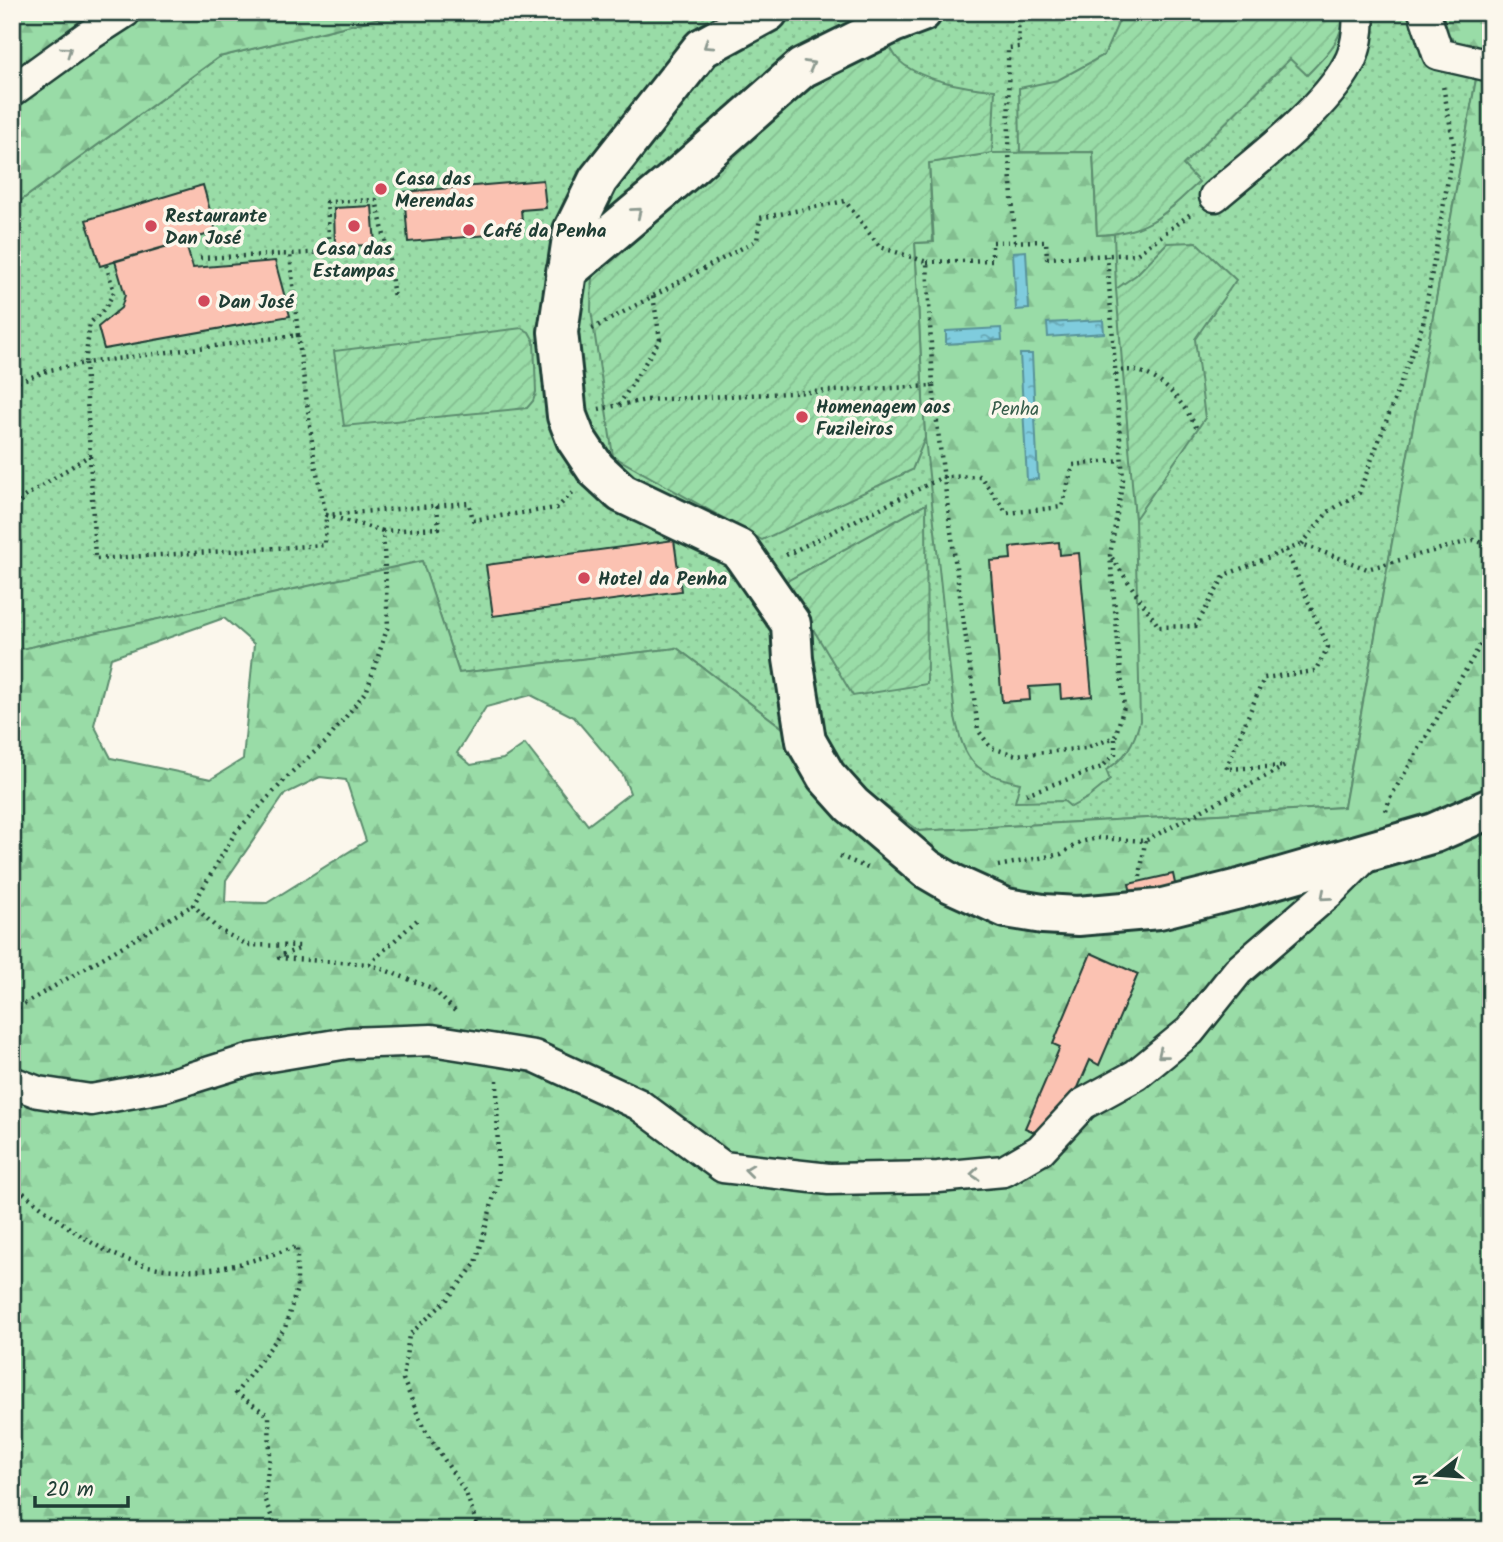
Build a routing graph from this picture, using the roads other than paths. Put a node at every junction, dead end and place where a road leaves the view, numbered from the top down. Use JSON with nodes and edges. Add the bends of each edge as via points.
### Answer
{"nodes":[{"id":1,"x":125,"y":12,"type":"edge"},
{"id":2,"x":768,"y":12,"type":"edge"},
{"id":3,"x":922,"y":12,"type":"edge"},
{"id":4,"x":1358,"y":12,"type":"edge"},
{"id":5,"x":1424,"y":12,"type":"edge"},
{"id":6,"x":1491,"y":66,"type":"edge"},
{"id":7,"x":12,"y":91,"type":"edge"},
{"id":8,"x":1215,"y":196,"type":"road end"},
{"id":9,"x":566,"y":272,"type":"junction"},
{"id":10,"x":1491,"y":808,"type":"edge"},
{"id":11,"x":1374,"y":849,"type":"junction"},
{"id":12,"x":12,"y":1082,"type":"edge"}],
"edges":[{"from":7,"to":1,"type":"street","one_way":true},
{"from":2,"to":9,"type":"street","one_way":true,"via":[[702,48],[598,180],[573,231]]},
{"from":9,"to":3,"type":"street","one_way":true,"via":[[802,68]]},
{"from":4,"to":8,"type":"street","via":[[1350,63],[1324,99]]},
{"from":5,"to":6,"type":"street","via":[[1438,54]]},
{"from":9,"to":11,"type":"street","via":[[558,332],[568,416],[576,439],[596,469],[622,493],[739,549],[791,624],[806,741],[825,776],[926,869],[1006,908],[1078,916],[1159,909]]},
{"from":10,"to":11,"type":"street","via":[[1434,833]]},
{"from":11,"to":12,"type":"street","one_way":true,"via":[[1238,971],[1190,1031],[1136,1075],[1083,1104],[1041,1150],[1004,1171],[829,1179],[723,1167],[638,1104],[534,1056],[432,1040],[348,1043],[252,1059],[162,1087],[91,1100],[38,1092]]}]}
